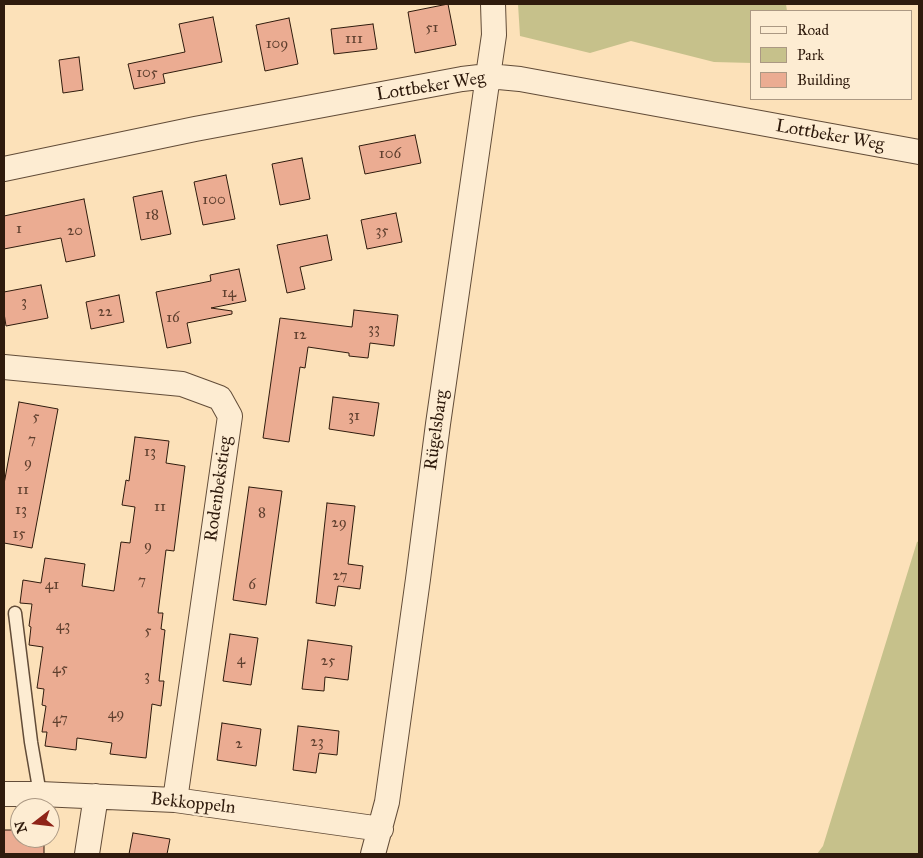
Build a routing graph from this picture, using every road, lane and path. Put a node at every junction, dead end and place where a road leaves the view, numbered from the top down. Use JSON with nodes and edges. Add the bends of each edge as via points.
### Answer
{"nodes":[{"id":1,"x":494,"y":4,"type":"edge"},
{"id":2,"x":488,"y":76,"type":"junction"},
{"id":3,"x":919,"y":152,"type":"edge"},
{"id":4,"x":4,"y":169,"type":"edge"},
{"id":5,"x":4,"y":366,"type":"edge"},
{"id":6,"x":15,"y":612,"type":"dead end"},
{"id":7,"x":4,"y":794,"type":"edge"},
{"id":8,"x":40,"y":794,"type":"junction"},
{"id":9,"x":96,"y":796,"type":"junction"},
{"id":10,"x":175,"y":800,"type":"junction"},
{"id":11,"x":381,"y":829,"type":"junction"},
{"id":12,"x":87,"y":854,"type":"edge"},
{"id":13,"x":373,"y":854,"type":"edge"}],
"edges":[{"from":1,"to":2,"type":"street","name":"Rügelsbarg","via":[[494,35]]},
{"from":2,"to":3,"type":"street","name":"Lottbeker Weg"},
{"from":2,"to":4,"type":"street","name":"Lottbeker Weg","via":[[195,129]]},
{"from":2,"to":11,"type":"street","name":"Rügelsbarg"},
{"from":5,"to":10,"type":"street","name":"Rodenbekstieg","via":[[182,384],[220,398],[230,416]]},
{"from":6,"to":8,"type":"lane"},
{"from":7,"to":8,"type":"street","name":"Bekkoppeln"},
{"from":8,"to":9,"type":"street","name":"Bekkoppeln"},
{"from":9,"to":10,"type":"street","name":"Bekkoppeln"},
{"from":9,"to":12,"type":"street"},
{"from":10,"to":11,"type":"street","name":"Bekkoppeln"},
{"from":11,"to":13,"type":"street","name":"Rügelsbarg"}]}
